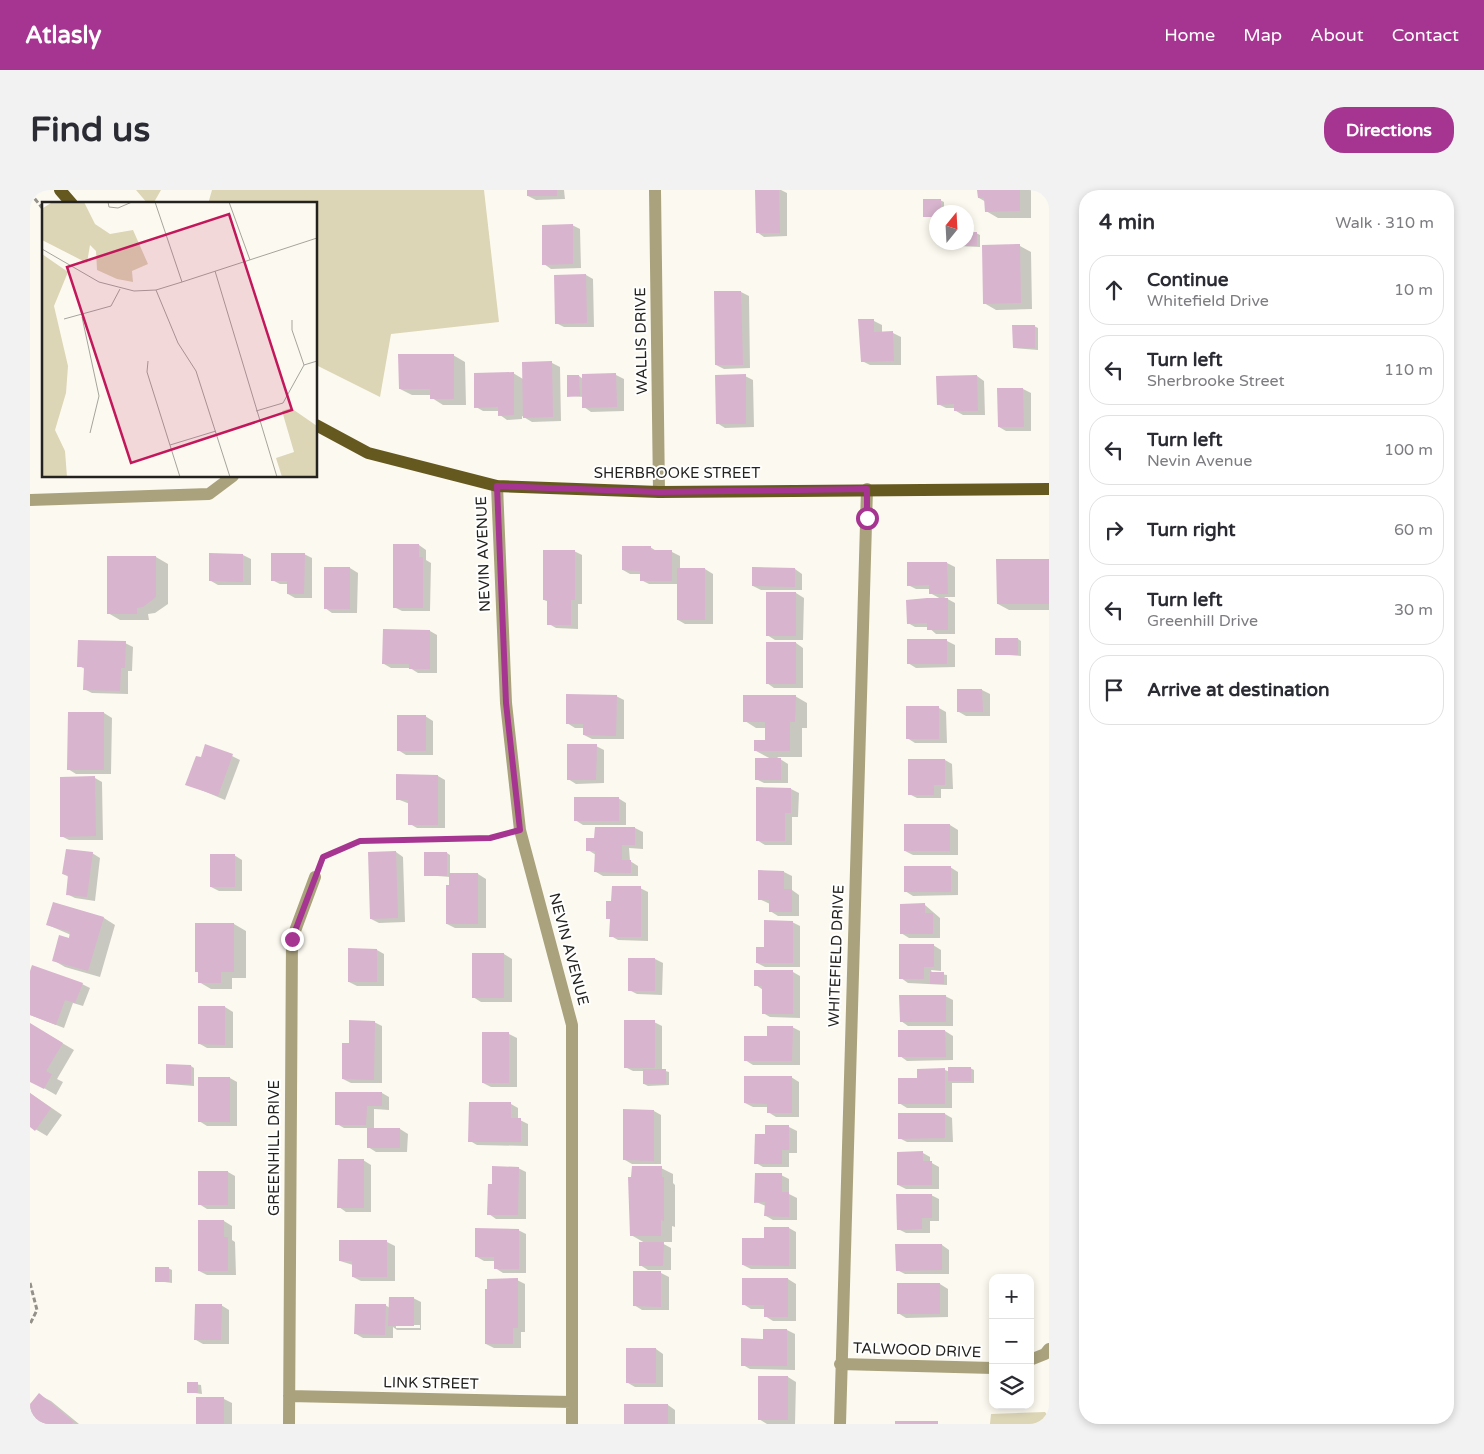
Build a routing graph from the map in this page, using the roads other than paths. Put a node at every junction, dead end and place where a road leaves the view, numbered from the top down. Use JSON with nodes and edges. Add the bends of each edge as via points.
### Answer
{"nodes":[{"id":1,"x":60,"y":190,"type":"edge"},
{"id":2,"x":655,"y":190,"type":"edge"},
{"id":3,"x":70,"y":202,"type":"edge"},
{"id":4,"x":318,"y":426,"type":"edge"},
{"id":5,"x":230,"y":478,"type":"edge"},
{"id":6,"x":497,"y":486,"type":"junction"},
{"id":7,"x":867,"y":489,"type":"junction"},
{"id":8,"x":1049,"y":489,"type":"edge"},
{"id":9,"x":659,"y":492,"type":"junction"},
{"id":10,"x":30,"y":500,"type":"edge"},
{"id":11,"x":315,"y":877,"type":"road end"},
{"id":12,"x":1049,"y":1349,"type":"edge"},
{"id":13,"x":1034,"y":1358,"type":"edge"},
{"id":14,"x":840,"y":1364,"type":"junction"},
{"id":15,"x":989,"y":1368,"type":"edge"},
{"id":16,"x":289,"y":1396,"type":"junction"},
{"id":17,"x":572,"y":1402,"type":"junction"},
{"id":18,"x":289,"y":1424,"type":"edge"},
{"id":19,"x":572,"y":1424,"type":"edge"},
{"id":20,"x":840,"y":1424,"type":"edge"}],
"edges":[{"from":1,"to":3,"type":"main road"},
{"from":2,"to":9,"type":"street","name":"WALLIS DRIVE"},
{"from":4,"to":6,"type":"main road","name":"SHERBROOKE STREET","via":[[368,453]]},
{"from":5,"to":10,"type":"street","via":[[210,494]]},
{"from":6,"to":9,"type":"main road","name":"SHERBROOKE STREET"},
{"from":6,"to":17,"type":"street","name":"NEVIN AVENUE","via":[[506,703],[520,830],[572,1025]]},
{"from":7,"to":8,"type":"main road","name":"SHERBROOKE STREET"},
{"from":7,"to":9,"type":"main road","name":"SHERBROOKE STREET"},
{"from":7,"to":14,"type":"street","name":"WHITEFIELD DRIVE"},
{"from":11,"to":16,"type":"street","name":"GREENHILL DRIVE","via":[[292,939]]},
{"from":12,"to":13,"type":"street"},
{"from":14,"to":15,"type":"street","name":"TALWOOD DRIVE"},
{"from":14,"to":20,"type":"street","name":"WHITEFIELD DRIVE"},
{"from":16,"to":17,"type":"street","name":"LINK STREET"},
{"from":16,"to":18,"type":"street","name":"GREENHILL DRIVE"},
{"from":17,"to":19,"type":"street","name":"NEVIN AVENUE"}]}
